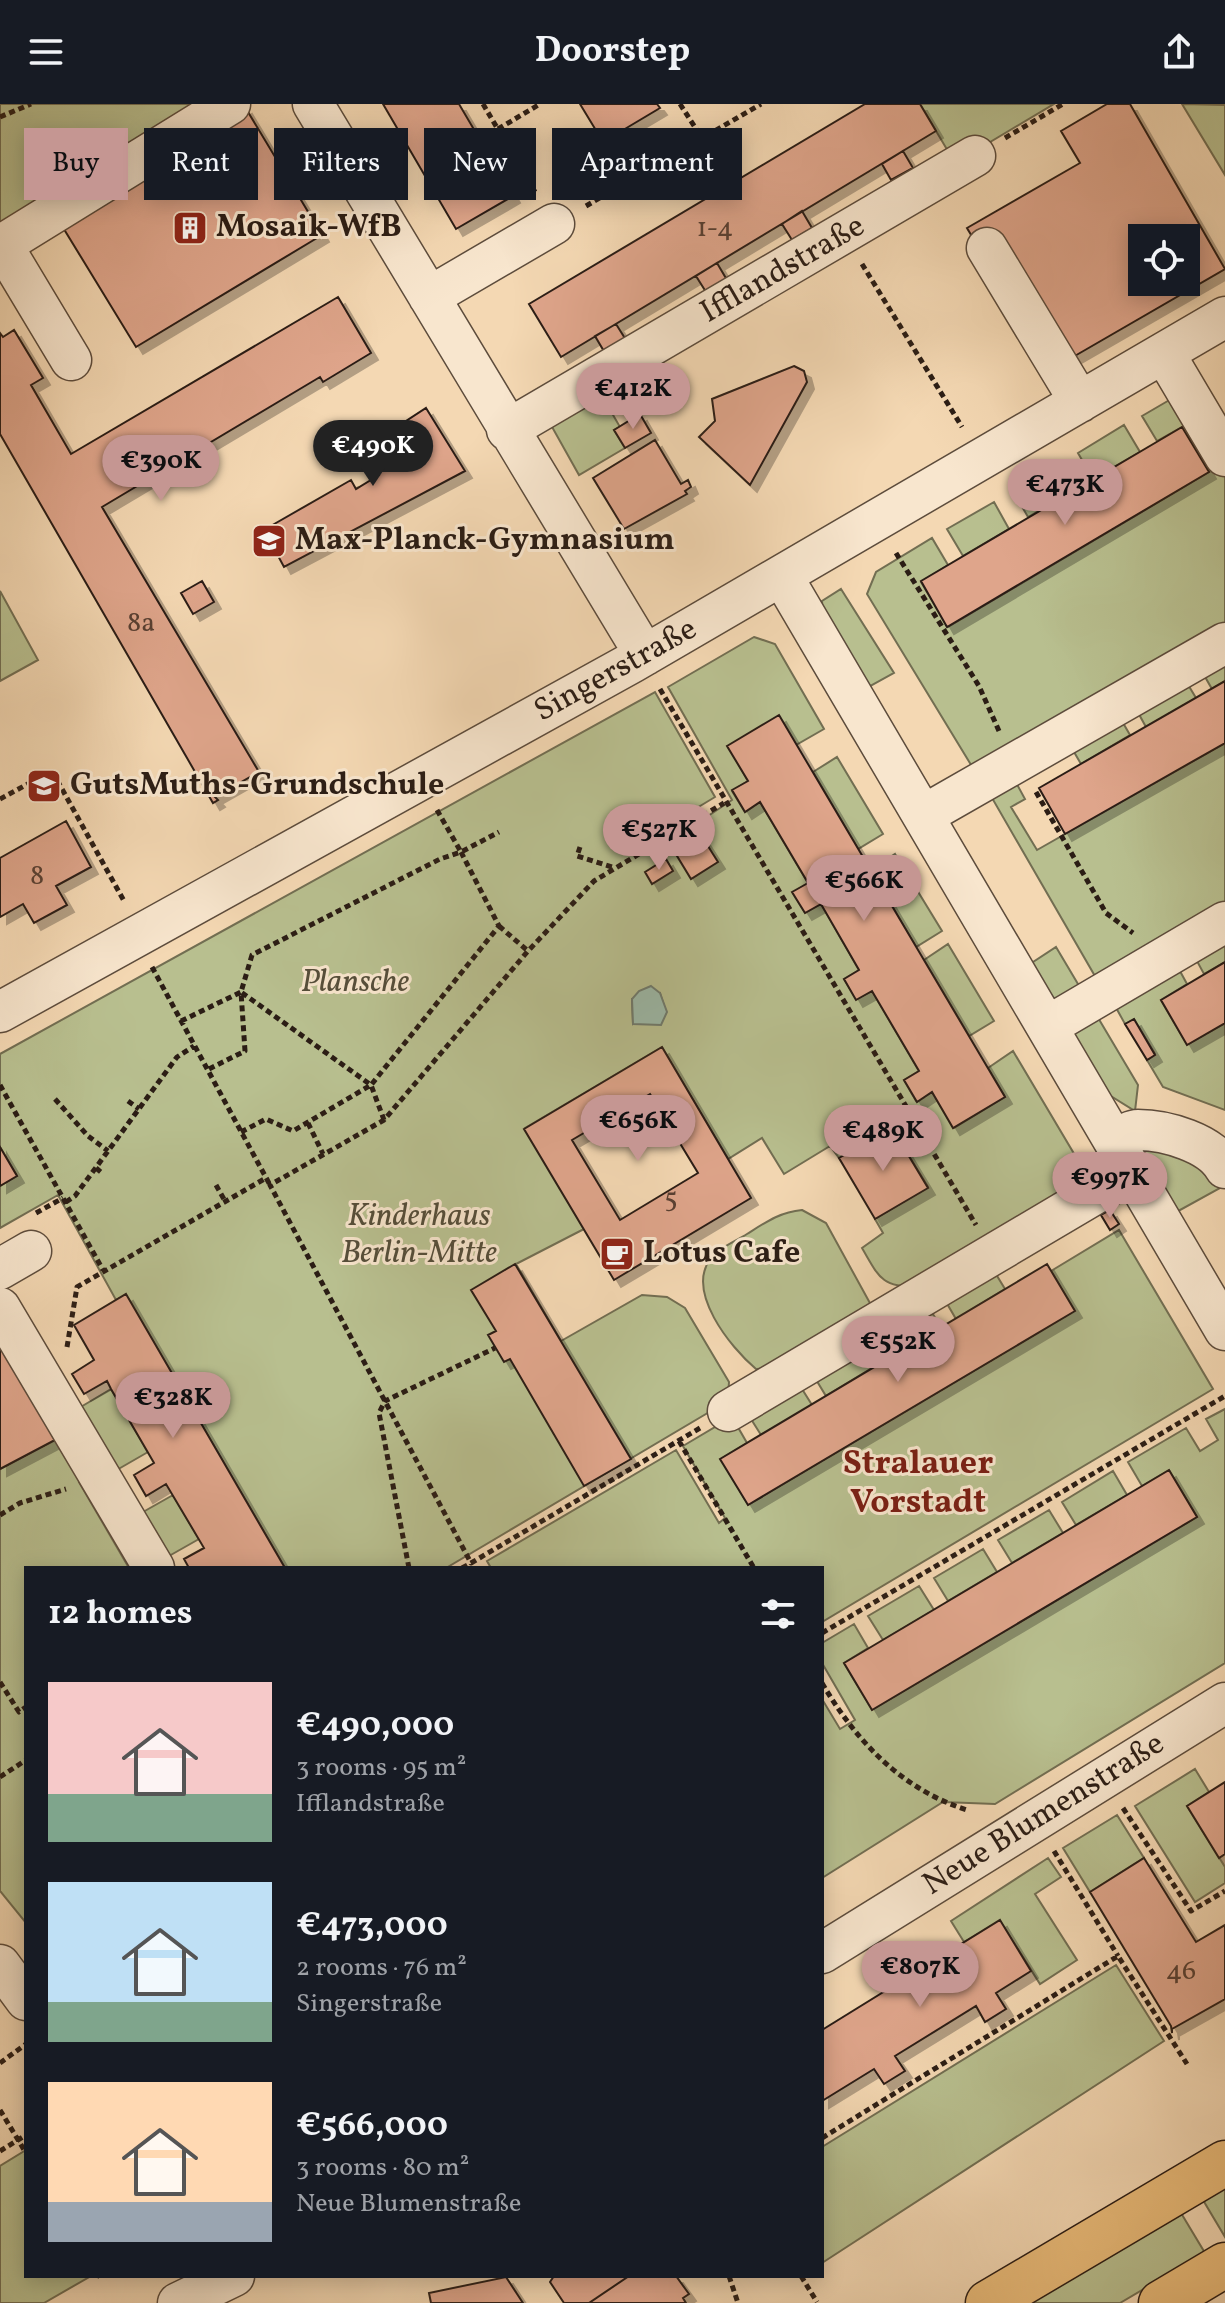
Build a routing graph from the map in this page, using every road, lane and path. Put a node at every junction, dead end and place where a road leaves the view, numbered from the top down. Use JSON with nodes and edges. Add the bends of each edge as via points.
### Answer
{"nodes":[{"id":1,"x":31,"y":104,"type":"edge"},
{"id":2,"x":230,"y":104,"type":"edge"},
{"id":3,"x":313,"y":104,"type":"edge"},
{"id":4,"x":483,"y":104,"type":"edge"},
{"id":5,"x":540,"y":104,"type":"edge"},
{"id":6,"x":680,"y":104,"type":"edge"},
{"id":7,"x":761,"y":104,"type":"edge"},
{"id":8,"x":1063,"y":104,"type":"edge"},
{"id":9,"x":0,"y":117,"type":"edge"},
{"id":10,"x":497,"y":128,"type":"edge"},
{"id":11,"x":500,"y":128,"type":"edge"},
{"id":12,"x":696,"y":128,"type":"edge"},
{"id":13,"x":719,"y":128,"type":"edge"},
{"id":14,"x":975,"y":156,"type":"joint"},
{"id":15,"x":536,"y":193,"type":"edge"},
{"id":16,"x":595,"y":200,"type":"edge"},
{"id":17,"x":554,"y":224,"type":"junction"},
{"id":18,"x":844,"y":236,"type":"junction"},
{"id":19,"x":1,"y":246,"type":"edge"},
{"id":20,"x":987,"y":248,"type":"dead end"},
{"id":21,"x":429,"y":297,"type":"junction"},
{"id":22,"x":1225,"y":317,"type":"edge"},
{"id":23,"x":1164,"y":353,"type":"junction"},
{"id":24,"x":71,"y":360,"type":"dead end"},
{"id":25,"x":1080,"y":402,"type":"junction"},
{"id":26,"x":962,"y":427,"type":"dead end"},
{"id":27,"x":507,"y":430,"type":"junction"},
{"id":28,"x":1225,"y":456,"type":"edge"},
{"id":29,"x":782,"y":576,"type":"junction"},
{"id":30,"x":1225,"y":643,"type":"edge"},
{"id":31,"x":650,"y":669,"type":"junction"},
{"id":32,"x":0,"y":799,"type":"edge"},
{"id":33,"x":724,"y":803,"type":"junction"},
{"id":34,"x":435,"y":806,"type":"dead end"},
{"id":35,"x":924,"y":815,"type":"junction"},
{"id":36,"x":679,"y":829,"type":"junction"},
{"id":37,"x":499,"y":832,"type":"dead end"},
{"id":38,"x":688,"y":842,"type":"dead end"},
{"id":39,"x":580,"y":847,"type":"dead end"},
{"id":40,"x":461,"y":852,"type":"junction"},
{"id":41,"x":616,"y":868,"type":"junction"},
{"id":42,"x":121,"y":895,"type":"dead end"},
{"id":43,"x":1225,"y":922,"type":"edge"},
{"id":44,"x":499,"y":926,"type":"junction"},
{"id":45,"x":528,"y":951,"type":"junction"},
{"id":46,"x":150,"y":963,"type":"dead end"},
{"id":47,"x":241,"y":992,"type":"junction"},
{"id":48,"x":0,"y":1012,"type":"edge"},
{"id":49,"x":181,"y":1021,"type":"junction"},
{"id":50,"x":1048,"y":1026,"type":"junction"},
{"id":51,"x":194,"y":1046,"type":"junction"},
{"id":52,"x":207,"y":1070,"type":"junction"},
{"id":53,"x":0,"y":1085,"type":"edge"},
{"id":54,"x":371,"y":1085,"type":"junction"},
{"id":55,"x":55,"y":1099,"type":"dead end"},
{"id":56,"x":128,"y":1101,"type":"dead end"},
{"id":57,"x":139,"y":1109,"type":"junction"},
{"id":58,"x":384,"y":1120,"type":"junction"},
{"id":59,"x":308,"y":1123,"type":"junction"},
{"id":60,"x":241,"y":1132,"type":"junction"},
{"id":61,"x":108,"y":1151,"type":"junction"},
{"id":62,"x":323,"y":1154,"type":"junction"},
{"id":63,"x":1123,"y":1156,"type":"junction"},
{"id":64,"x":96,"y":1168,"type":"junction"},
{"id":65,"x":1225,"y":1168,"type":"edge"},
{"id":66,"x":102,"y":1173,"type":"dead end"},
{"id":67,"x":266,"y":1178,"type":"junction"},
{"id":68,"x":216,"y":1185,"type":"dead end"},
{"id":69,"x":270,"y":1185,"type":"junction"},
{"id":70,"x":225,"y":1201,"type":"junction"},
{"id":71,"x":66,"y":1202,"type":"junction"},
{"id":72,"x":993,"y":1253,"type":"junction"},
{"id":73,"x":103,"y":1270,"type":"junction"},
{"id":74,"x":0,"y":1308,"type":"edge"},
{"id":75,"x":1225,"y":1330,"type":"edge"},
{"id":76,"x":495,"y":1348,"type":"dead end"},
{"id":77,"x":1225,"y":1396,"type":"edge"},
{"id":78,"x":385,"y":1401,"type":"junction"},
{"id":79,"x":57,"y":1402,"type":"junction"},
{"id":80,"x":728,"y":1411,"type":"joint"},
{"id":81,"x":679,"y":1441,"type":"junction"},
{"id":82,"x":101,"y":1478,"type":"junction"},
{"id":83,"x":0,"y":1515,"type":"edge"},
{"id":84,"x":471,"y":1563,"type":"junction"},
{"id":85,"x":153,"y":1566,"type":"edge"},
{"id":86,"x":409,"y":1566,"type":"edge"},
{"id":87,"x":466,"y":1566,"type":"edge"},
{"id":88,"x":753,"y":1566,"type":"edge"},
{"id":89,"x":824,"y":1632,"type":"edge"},
{"id":90,"x":0,"y":1682,"type":"edge"},
{"id":91,"x":824,"y":1686,"type":"edge"},
{"id":92,"x":1225,"y":1703,"type":"edge"},
{"id":93,"x":24,"y":1708,"type":"edge"},
{"id":94,"x":24,"y":1761,"type":"edge"},
{"id":95,"x":0,"y":1777,"type":"edge"},
{"id":96,"x":1103,"y":1777,"type":"junction"},
{"id":97,"x":967,"y":1810,"type":"dead end"},
{"id":98,"x":1035,"y":1820,"type":"junction"},
{"id":99,"x":1225,"y":1891,"type":"edge"},
{"id":100,"x":824,"y":1952,"type":"edge"},
{"id":101,"x":1118,"y":1956,"type":"junction"},
{"id":102,"x":24,"y":2045,"type":"edge"},
{"id":103,"x":0,"y":2063,"type":"edge"},
{"id":104,"x":1187,"y":2064,"type":"dead end"},
{"id":105,"x":0,"y":2110,"type":"edge"},
{"id":106,"x":24,"y":2136,"type":"edge"},
{"id":107,"x":824,"y":2137,"type":"edge"},
{"id":108,"x":18,"y":2140,"type":"junction"},
{"id":109,"x":24,"y":2150,"type":"edge"},
{"id":110,"x":0,"y":2151,"type":"edge"},
{"id":111,"x":1225,"y":2163,"type":"edge"},
{"id":112,"x":1225,"y":2265,"type":"edge"},
{"id":113,"x":227,"y":2278,"type":"edge"},
{"id":114,"x":730,"y":2278,"type":"edge"},
{"id":115,"x":802,"y":2278,"type":"edge"},
{"id":116,"x":817,"y":2302,"type":"edge"},
{"id":117,"x":178,"y":2303,"type":"edge"},
{"id":118,"x":738,"y":2303,"type":"edge"},
{"id":119,"x":988,"y":2303,"type":"edge"},
{"id":120,"x":1161,"y":2303,"type":"edge"}],
"edges":[{"from":1,"to":9,"type":"path"},
{"from":2,"to":19,"type":"street"},
{"from":3,"to":21,"type":"street"},
{"from":4,"to":10,"type":"path"},
{"from":5,"to":11,"type":"path"},
{"from":6,"to":12,"type":"path"},
{"from":7,"to":13,"type":"path"},
{"from":8,"to":14,"type":"path"},
{"from":14,"to":18,"type":"street","name":"Ifflandstraße"},
{"from":15,"to":17,"type":"path"},
{"from":16,"to":17,"type":"path"},
{"from":17,"to":21,"type":"street"},
{"from":18,"to":26,"type":"path"},
{"from":18,"to":27,"type":"street","name":"Ifflandstraße"},
{"from":19,"to":24,"type":"street"},
{"from":20,"to":25,"type":"street"},
{"from":21,"to":27,"type":"street"},
{"from":22,"to":23,"type":"street","name":"Singerstraße"},
{"from":23,"to":25,"type":"street","name":"Singerstraße"},
{"from":23,"to":28,"type":"street"},
{"from":25,"to":29,"type":"street","name":"Singerstraße"},
{"from":27,"to":31,"type":"street"},
{"from":29,"to":31,"type":"street","name":"Singerstraße"},
{"from":29,"to":35,"type":"street"},
{"from":30,"to":35,"type":"street"},
{"from":31,"to":33,"type":"path"},
{"from":31,"to":48,"type":"street","name":"Singerstraße"},
{"from":32,"to":42,"type":"path","via":[[52,771]]},
{"from":33,"to":36,"type":"path"},
{"from":33,"to":72,"type":"path"},
{"from":34,"to":40,"type":"path"},
{"from":35,"to":50,"type":"street"},
{"from":36,"to":38,"type":"path"},
{"from":36,"to":41,"type":"path"},
{"from":37,"to":40,"type":"path"},
{"from":39,"to":41,"type":"path","via":[[577,856]]},
{"from":40,"to":44,"type":"path"},
{"from":40,"to":47,"type":"path","via":[[252,955]]},
{"from":41,"to":45,"type":"path","via":[[594,881]]},
{"from":43,"to":50,"type":"street"},
{"from":44,"to":45,"type":"path"},
{"from":44,"to":54,"type":"path"},
{"from":45,"to":58,"type":"path"},
{"from":46,"to":49,"type":"path"},
{"from":47,"to":49,"type":"path"},
{"from":47,"to":52,"type":"path","via":[[245,1051]]},
{"from":47,"to":54,"type":"path"},
{"from":49,"to":51,"type":"path"},
{"from":50,"to":63,"type":"street"},
{"from":51,"to":52,"type":"path"},
{"from":51,"to":57,"type":"path","via":[[177,1057]]},
{"from":52,"to":60,"type":"path"},
{"from":53,"to":71,"type":"path"},
{"from":54,"to":58,"type":"path"},
{"from":54,"to":59,"type":"path"},
{"from":55,"to":61,"type":"path"},
{"from":56,"to":57,"type":"path"},
{"from":57,"to":61,"type":"path"},
{"from":58,"to":62,"type":"path"},
{"from":59,"to":60,"type":"path","via":[[293,1131],[266,1119]]},
{"from":59,"to":62,"type":"path"},
{"from":60,"to":67,"type":"path"},
{"from":61,"to":64,"type":"path"},
{"from":62,"to":69,"type":"path"},
{"from":63,"to":65,"type":"street","via":[[1135,1130],[1183,1139],[1205,1149]]},
{"from":63,"to":72,"type":"street"},
{"from":63,"to":75,"type":"street"},
{"from":64,"to":66,"type":"path"},
{"from":64,"to":71,"type":"path"},
{"from":67,"to":69,"type":"path"},
{"from":67,"to":70,"type":"path"},
{"from":68,"to":70,"type":"path"},
{"from":69,"to":78,"type":"path"},
{"from":70,"to":73,"type":"path"},
{"from":71,"to":73,"type":"path"},
{"from":72,"to":80,"type":"street"},
{"from":73,"to":79,"type":"path","via":[[77,1287]]},
{"from":74,"to":79,"type":"street"},
{"from":76,"to":78,"type":"path"},
{"from":77,"to":89,"type":"path"},
{"from":78,"to":84,"type":"path"},
{"from":78,"to":86,"type":"path","via":[[379,1413]]},
{"from":79,"to":82,"type":"street"},
{"from":80,"to":81,"type":"path"},
{"from":81,"to":84,"type":"path"},
{"from":81,"to":88,"type":"path"},
{"from":82,"to":83,"type":"path","via":[[20,1503]]},
{"from":82,"to":85,"type":"street"},
{"from":84,"to":87,"type":"path"},
{"from":90,"to":93,"type":"path","via":[[19,1712]]},
{"from":91,"to":97,"type":"path","via":[[881,1761],[946,1803]]},
{"from":92,"to":96,"type":"street","name":"Neue Blumenstraße"},
{"from":94,"to":95,"type":"path"},
{"from":96,"to":98,"type":"street","name":"Neue Blumenstraße"},
{"from":96,"to":99,"type":"path","via":[[1191,1911]]},
{"from":98,"to":100,"type":"street","name":"Neue Blumenstraße"},
{"from":98,"to":101,"type":"path"},
{"from":101,"to":104,"type":"path"},
{"from":101,"to":107,"type":"path"},
{"from":102,"to":103,"type":"path"},
{"from":105,"to":108,"type":"path"},
{"from":106,"to":108,"type":"path"},
{"from":108,"to":109,"type":"path"},
{"from":108,"to":110,"type":"path"},
{"from":111,"to":119,"type":"main road"},
{"from":112,"to":120,"type":"main road"},
{"from":113,"to":117,"type":"street"},
{"from":114,"to":118,"type":"path"},
{"from":115,"to":116,"type":"path"}]}
